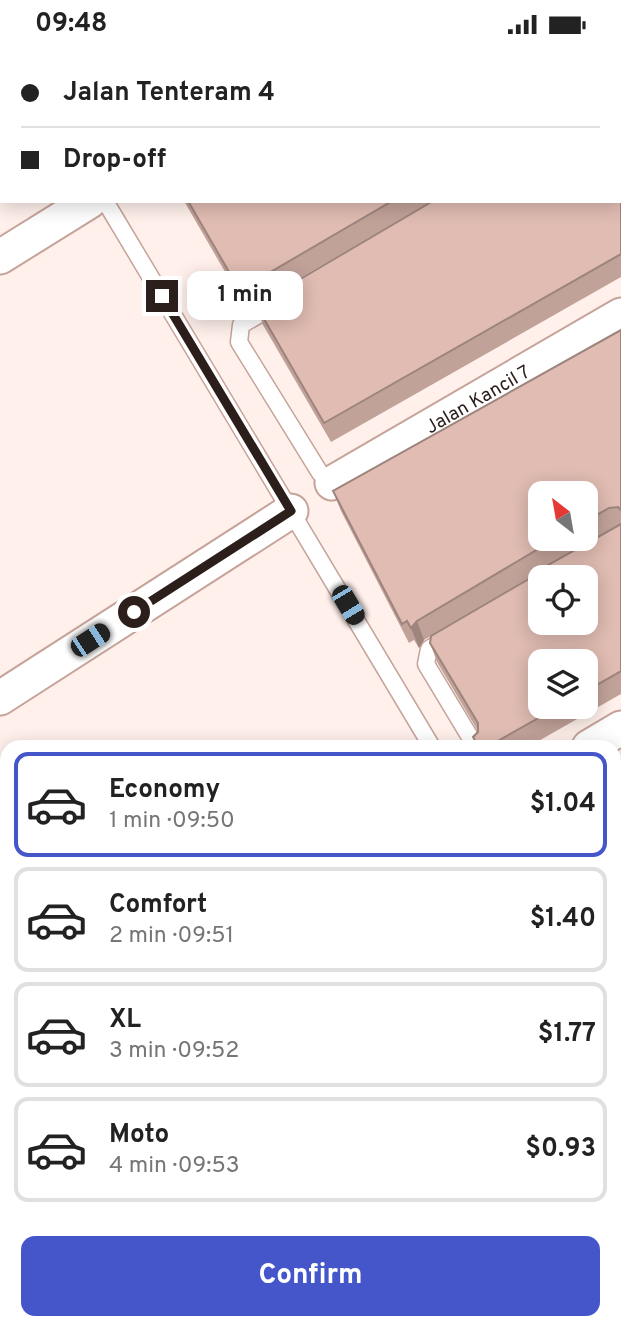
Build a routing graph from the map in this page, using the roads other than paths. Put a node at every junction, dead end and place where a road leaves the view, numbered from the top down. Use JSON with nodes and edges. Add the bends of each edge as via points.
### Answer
{"nodes":[{"id":1,"x":87,"y":203,"type":"edge"},
{"id":2,"x":106,"y":203,"type":"edge"},
{"id":3,"x":0,"y":257,"type":"edge"},
{"id":4,"x":288,"y":297,"type":"edge"},
{"id":5,"x":621,"y":315,"type":"edge"},
{"id":6,"x":332,"y":483,"type":"joint"},
{"id":7,"x":291,"y":511,"type":"junction"},
{"id":8,"x":463,"y":629,"type":"edge"},
{"id":9,"x":0,"y":698,"type":"edge"},
{"id":10,"x":621,"y":728,"type":"edge"},
{"id":11,"x":428,"y":740,"type":"edge"},
{"id":12,"x":472,"y":740,"type":"edge"},
{"id":13,"x":601,"y":740,"type":"edge"}],
"edges":[{"from":1,"to":3,"type":"street"},
{"from":2,"to":7,"type":"lane"},
{"from":4,"to":6,"type":"lane","via":[[241,325],[239,342],[320,473]]},
{"from":5,"to":6,"type":"street","name":"Jalan Kancil 7"},
{"from":7,"to":9,"type":"street"},
{"from":7,"to":11,"type":"lane"},
{"from":8,"to":12,"type":"lane","via":[[429,649],[426,664]]},
{"from":10,"to":13,"type":"street"}]}
